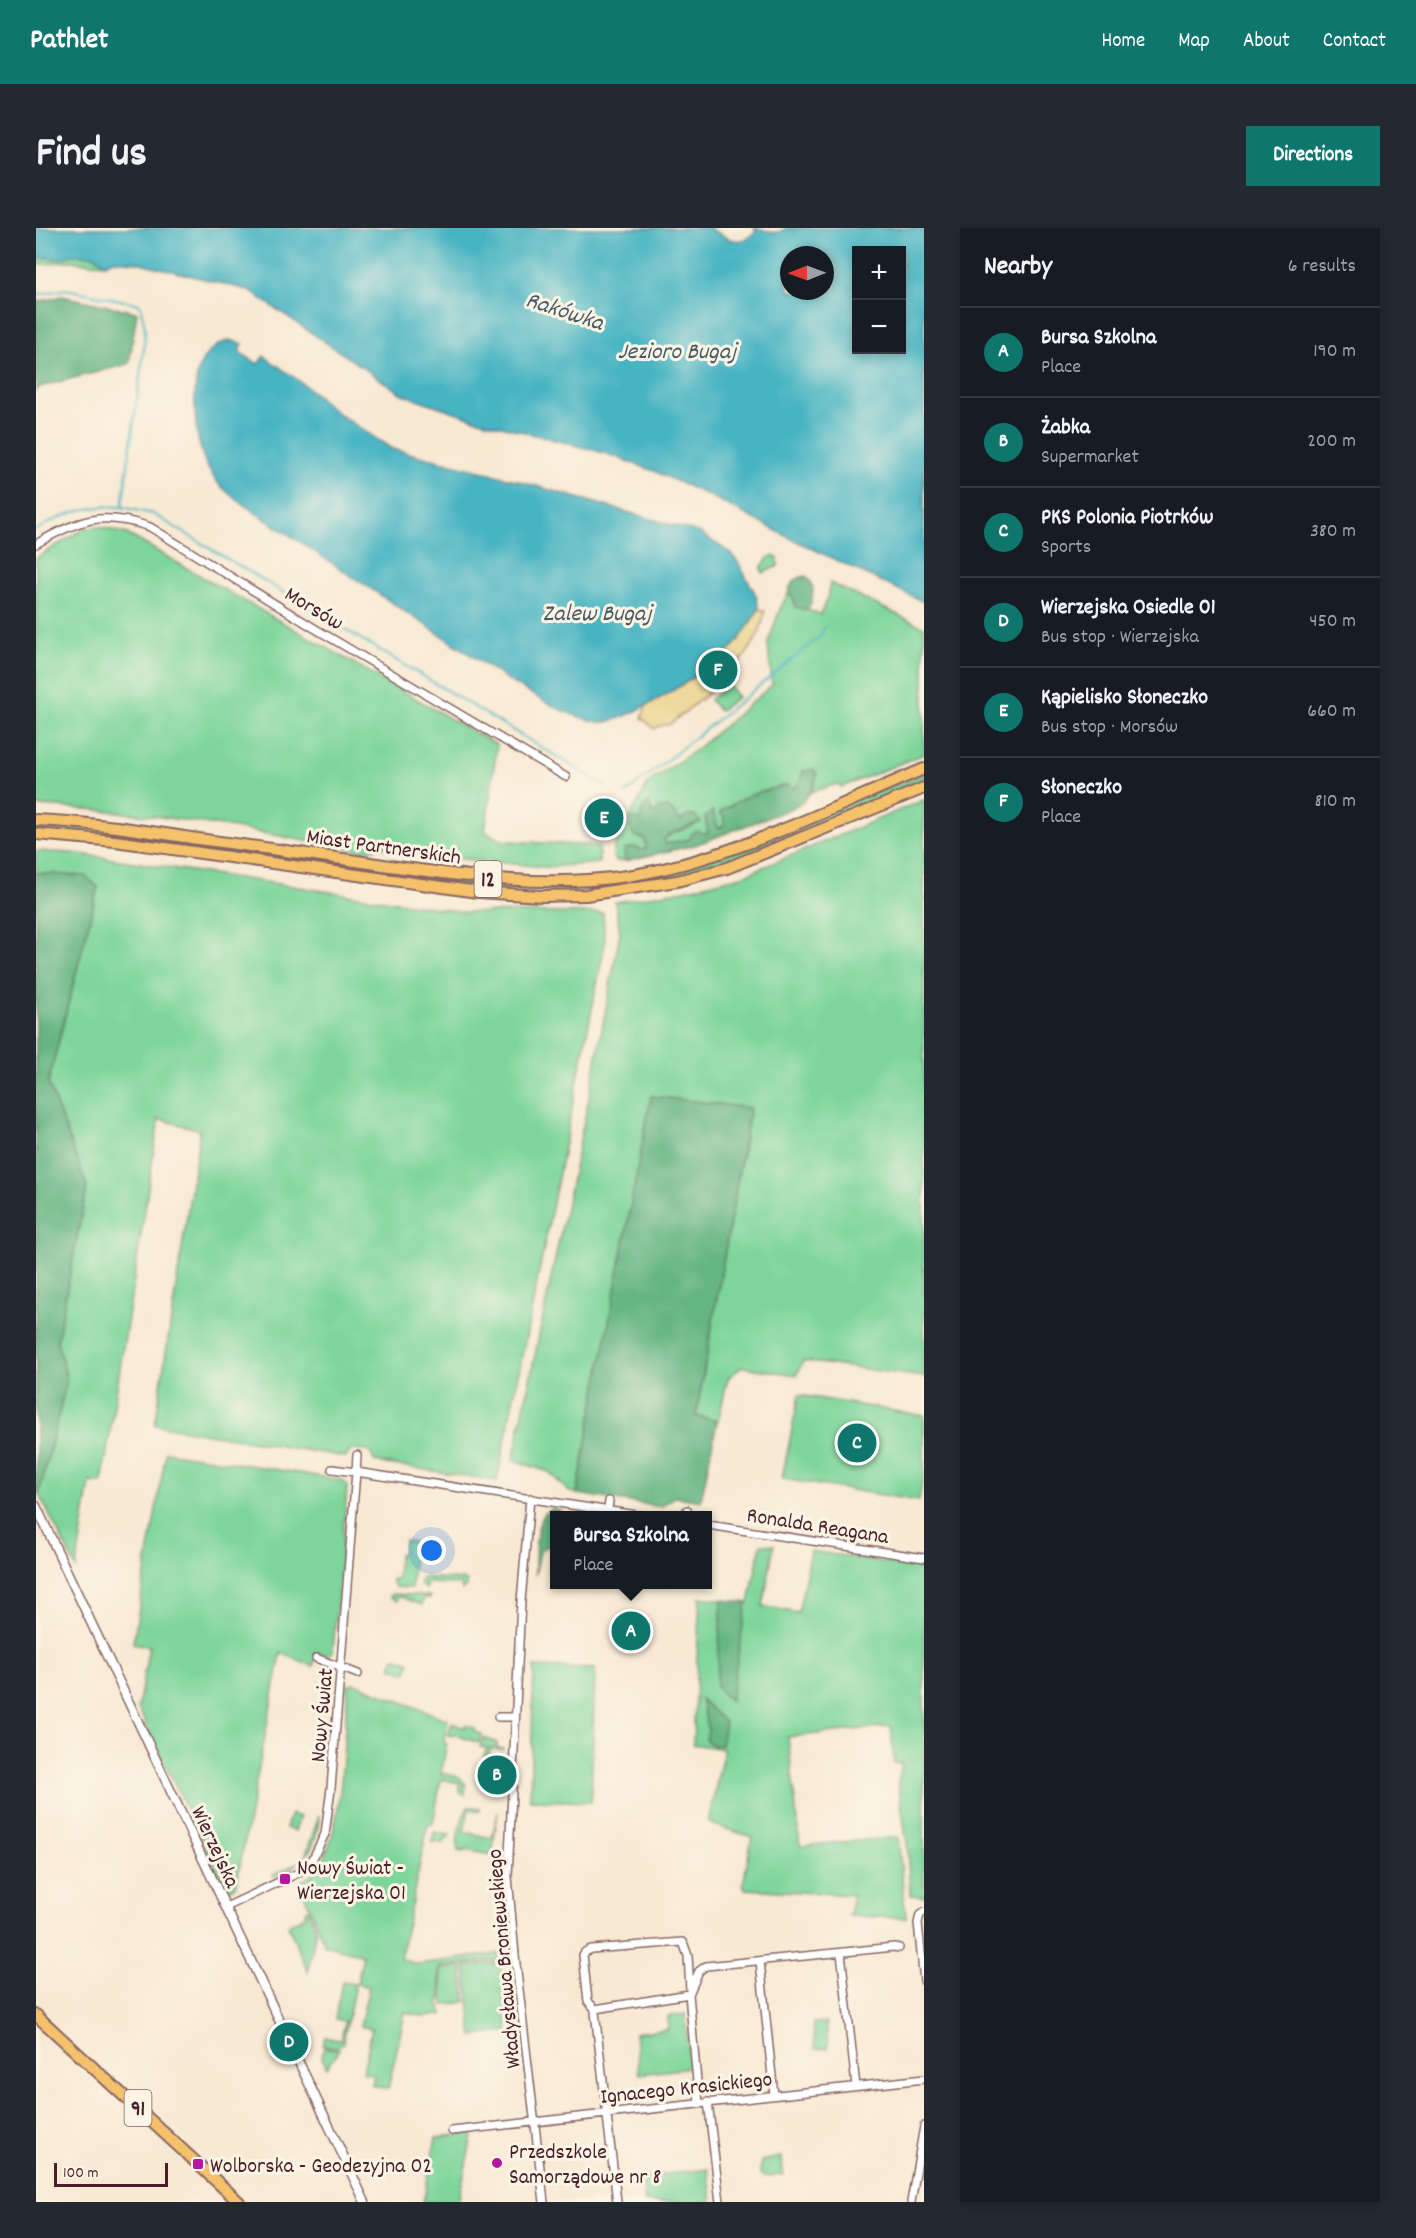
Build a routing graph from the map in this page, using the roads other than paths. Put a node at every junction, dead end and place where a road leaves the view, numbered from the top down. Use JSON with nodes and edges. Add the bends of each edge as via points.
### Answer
{"nodes":[{"id":1,"x":36,"y":544,"type":"edge"},
{"id":2,"x":924,"y":769,"type":"edge"},
{"id":3,"x":566,"y":777,"type":"dead end"},
{"id":4,"x":924,"y":788,"type":"edge"},
{"id":5,"x":36,"y":820,"type":"edge"},
{"id":6,"x":36,"y":834,"type":"edge"},
{"id":7,"x":357,"y":1455,"type":"dead end"},
{"id":8,"x":332,"y":1469,"type":"dead end"},
{"id":9,"x":356,"y":1472,"type":"junction"},
{"id":10,"x":530,"y":1498,"type":"junction"},
{"id":11,"x":609,"y":1501,"type":"dead end"},
{"id":12,"x":36,"y":1506,"type":"edge"},
{"id":13,"x":597,"y":1511,"type":"edge"},
{"id":14,"x":607,"y":1511,"type":"edge"},
{"id":15,"x":712,"y":1526,"type":"edge"},
{"id":16,"x":924,"y":1558,"type":"edge"},
{"id":17,"x":316,"y":1658,"type":"dead end"},
{"id":18,"x":342,"y":1667,"type":"junction"},
{"id":19,"x":358,"y":1674,"type":"dead end"},
{"id":20,"x":498,"y":1716,"type":"dead end"},
{"id":21,"x":515,"y":1718,"type":"junction"},
{"id":22,"x":226,"y":1907,"type":"junction"},
{"id":23,"x":922,"y":1913,"type":"edge"},
{"id":24,"x":899,"y":1948,"type":"dead end"},
{"id":25,"x":841,"y":1953,"type":"junction"},
{"id":26,"x":760,"y":1960,"type":"junction"},
{"id":27,"x":689,"y":1966,"type":"junction"},
{"id":28,"x":703,"y":1967,"type":"junction"},
{"id":29,"x":924,"y":1981,"type":"edge"},
{"id":30,"x":690,"y":1992,"type":"junction"},
{"id":31,"x":595,"y":2008,"type":"junction"},
{"id":32,"x":36,"y":2015,"type":"edge"},
{"id":33,"x":924,"y":2079,"type":"edge"},
{"id":34,"x":856,"y":2086,"type":"junction"},
{"id":35,"x":774,"y":2095,"type":"junction"},
{"id":36,"x":708,"y":2102,"type":"junction"},
{"id":37,"x":699,"y":2103,"type":"junction"},
{"id":38,"x":607,"y":2113,"type":"junction"},
{"id":39,"x":536,"y":2122,"type":"junction"},
{"id":40,"x":924,"y":2126,"type":"edge"},
{"id":41,"x":452,"y":2131,"type":"dead end"},
{"id":42,"x":239,"y":2202,"type":"edge"},
{"id":43,"x":365,"y":2202,"type":"edge"},
{"id":44,"x":544,"y":2202,"type":"edge"},
{"id":45,"x":617,"y":2202,"type":"edge"},
{"id":46,"x":720,"y":2202,"type":"edge"},
{"id":47,"x":911,"y":2202,"type":"edge"}],
"edges":[{"from":1,"to":3,"type":"street","name":"Morsów","via":[[71,525],[94,519],[127,520],[150,527]]},
{"from":2,"to":5,"type":"main road","name":"Miast Partnerskich","number":"12","via":[[712,855],[643,873],[585,880],[463,876],[118,827]]},
{"from":4,"to":6,"type":"main road","name":"Miast Partnerskich","number":"12","via":[[727,868],[669,883],[586,895],[478,892]]},
{"from":7,"to":9,"type":"street","name":"Nowy Świat"},
{"from":8,"to":9,"type":"street"},
{"from":9,"to":10,"type":"street"},
{"from":9,"to":18,"type":"street","name":"Nowy Świat"},
{"from":10,"to":13,"type":"street"},
{"from":10,"to":21,"type":"street","name":"Władysława Broniewskiego"},
{"from":11,"to":14,"type":"street"},
{"from":12,"to":22,"type":"street","name":"Wierzejska"},
{"from":15,"to":16,"type":"street","name":"Ronalda Reagana"},
{"from":17,"to":18,"type":"street"},
{"from":18,"to":19,"type":"street"},
{"from":18,"to":22,"type":"street","name":"Nowy Świat","via":[[330,1807],[318,1852],[302,1870]]},
{"from":20,"to":21,"type":"street"},
{"from":21,"to":39,"type":"street","name":"Władysława Broniewskiego","via":[[508,1878]]},
{"from":22,"to":43,"type":"street","name":"Wierzejska"},
{"from":23,"to":29,"type":"street","via":[[918,1923]]},
{"from":24,"to":25,"type":"street"},
{"from":25,"to":26,"type":"street"},
{"from":25,"to":34,"type":"street"},
{"from":26,"to":28,"type":"street"},
{"from":26,"to":35,"type":"street"},
{"from":27,"to":28,"type":"street"},
{"from":27,"to":30,"type":"street"},
{"from":27,"to":31,"type":"street","via":[[685,1944],[675,1942],[608,1947],[584,1953],[588,2001]]},
{"from":28,"to":30,"type":"street"},
{"from":30,"to":31,"type":"street"},
{"from":30,"to":37,"type":"street"},
{"from":31,"to":38,"type":"street"},
{"from":32,"to":42,"type":"main road","number":"91"},
{"from":33,"to":34,"type":"street","name":"Ignacego Krasickiego"},
{"from":34,"to":35,"type":"street","name":"Ignacego Krasickiego"},
{"from":35,"to":36,"type":"street","name":"Ignacego Krasickiego"},
{"from":36,"to":37,"type":"street","name":"Ignacego Krasickiego"},
{"from":36,"to":46,"type":"street"},
{"from":37,"to":38,"type":"street","name":"Ignacego Krasickiego"},
{"from":38,"to":39,"type":"street","name":"Ignacego Krasickiego"},
{"from":38,"to":45,"type":"street"},
{"from":39,"to":41,"type":"street","name":"Ignacego Krasickiego"},
{"from":39,"to":44,"type":"street","name":"Władysława Broniewskiego"},
{"from":40,"to":47,"type":"street"}]}
